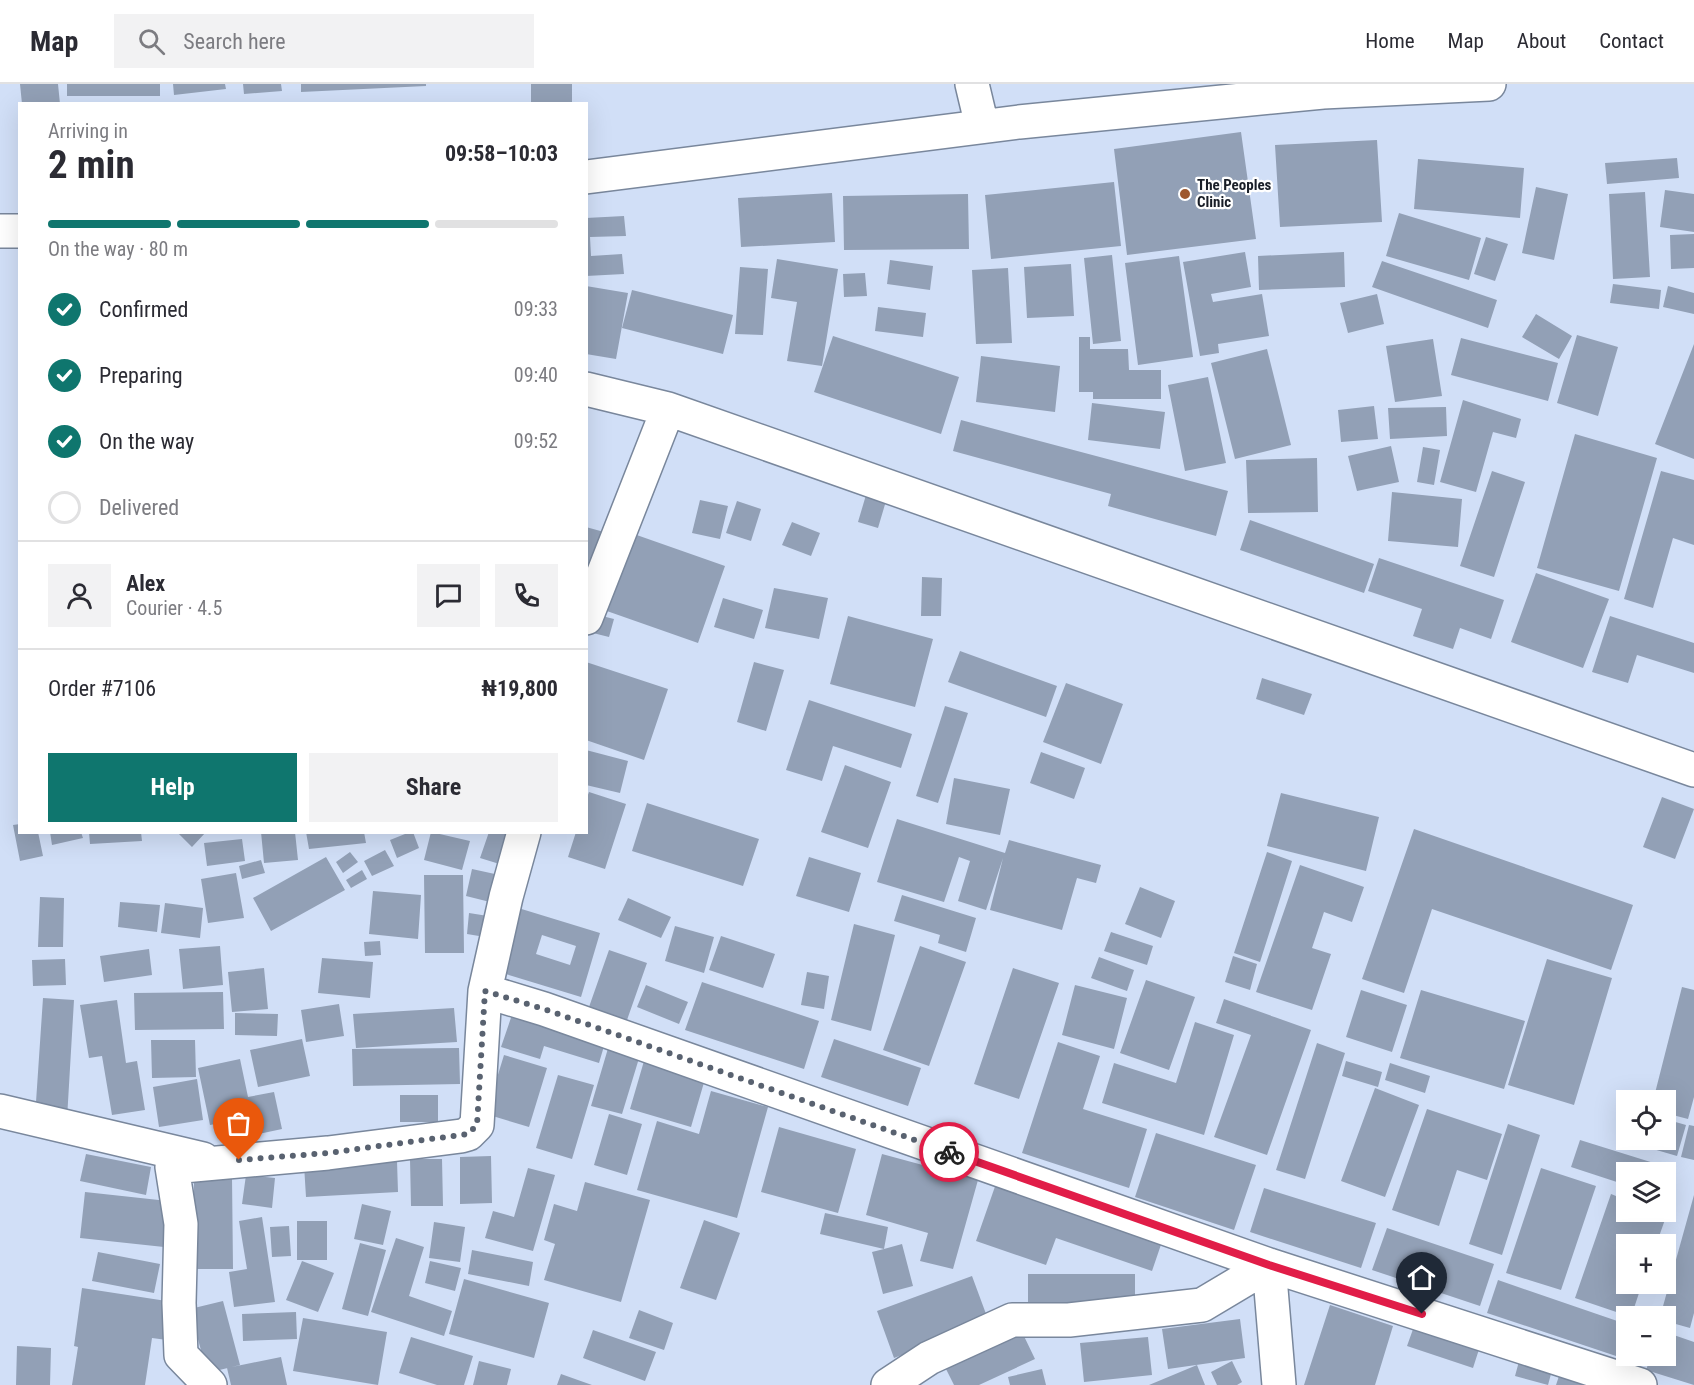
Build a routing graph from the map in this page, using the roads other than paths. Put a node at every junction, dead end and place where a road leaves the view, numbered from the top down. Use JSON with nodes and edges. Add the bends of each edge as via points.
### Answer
{"nodes":[{"id":1,"x":972,"y":84,"type":"edge"},
{"id":2,"x":1489,"y":84,"type":"edge"},
{"id":3,"x":1318,"y":88,"type":"edge"},
{"id":4,"x":982,"y":126,"type":"junction"},
{"id":5,"x":588,"y":177,"type":"edge"},
{"id":6,"x":0,"y":231,"type":"edge"},
{"id":7,"x":18,"y":231,"type":"edge"},
{"id":8,"x":588,"y":389,"type":"edge"},
{"id":9,"x":668,"y":409,"type":"junction"},
{"id":10,"x":588,"y":613,"type":"edge"},
{"id":11,"x":1694,"y":770,"type":"edge"},
{"id":12,"x":523,"y":834,"type":"edge"},
{"id":13,"x":485,"y":991,"type":"junction"},
{"id":14,"x":0,"y":1112,"type":"edge"},
{"id":15,"x":217,"y":1162,"type":"junction"},
{"id":16,"x":1269,"y":1265,"type":"junction"},
{"id":17,"x":210,"y":1385,"type":"edge"},
{"id":18,"x":888,"y":1385,"type":"edge"},
{"id":19,"x":1279,"y":1385,"type":"edge"},
{"id":20,"x":1640,"y":1385,"type":"edge"}],
"edges":[{"from":1,"to":4,"type":"street"},
{"from":2,"to":3,"type":"street"},
{"from":3,"to":4,"type":"street"},
{"from":4,"to":5,"type":"street"},
{"from":6,"to":7,"type":"street"},
{"from":8,"to":9,"type":"street"},
{"from":9,"to":10,"type":"street"},
{"from":9,"to":11,"type":"street"},
{"from":12,"to":13,"type":"street"},
{"from":13,"to":15,"type":"street","via":[[477,1125],[468,1134],[328,1153]]},
{"from":13,"to":16,"type":"street"},
{"from":14,"to":15,"type":"street"},
{"from":15,"to":17,"type":"street","via":[[172,1167],[181,1224],[182,1355]]},
{"from":16,"to":18,"type":"street","via":[[1202,1305],[1069,1320],[1012,1320],[929,1358]]},
{"from":16,"to":19,"type":"street"},
{"from":16,"to":20,"type":"street"}]}
